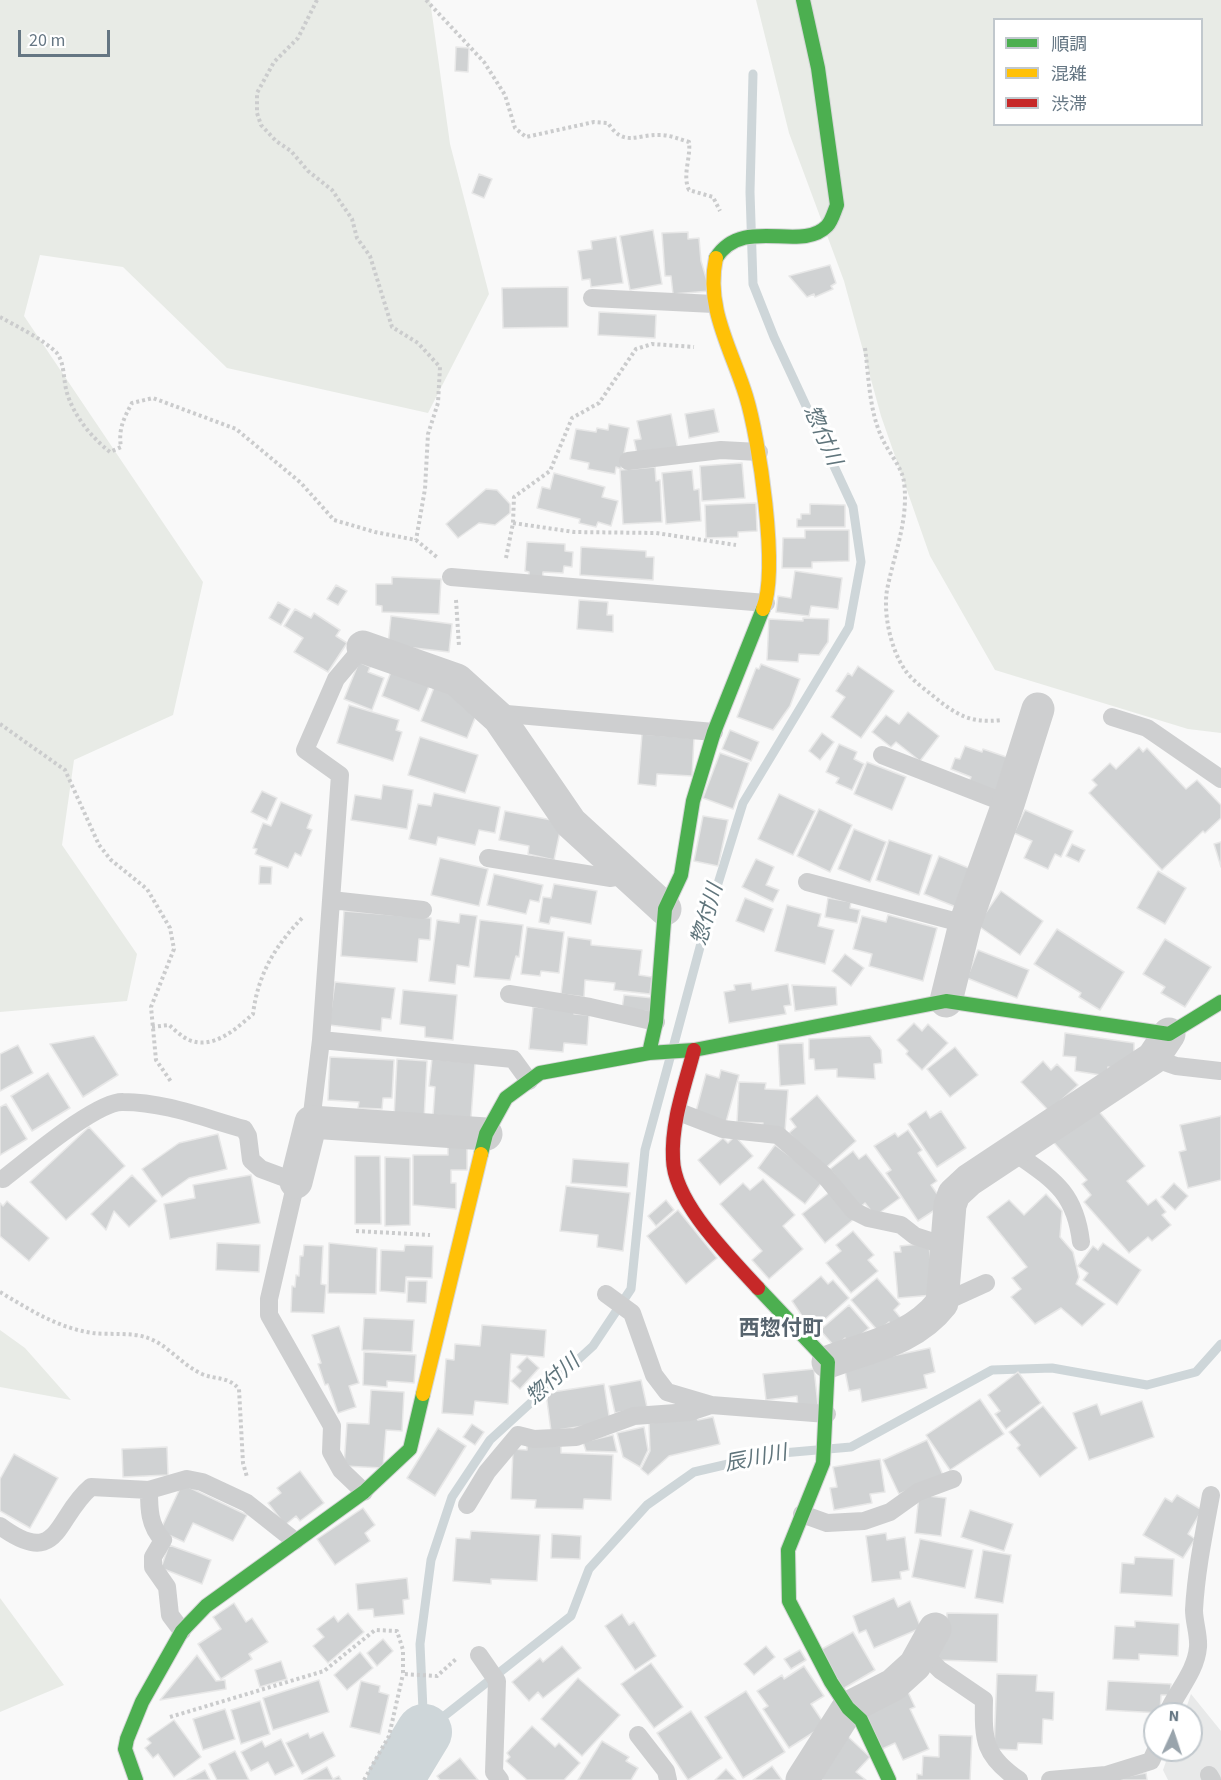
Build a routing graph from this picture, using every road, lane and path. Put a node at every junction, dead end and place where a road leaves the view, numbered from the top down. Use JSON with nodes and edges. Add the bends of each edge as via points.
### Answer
{"nodes":[{"id":1,"x":317,"y":0,"type":"edge"},
{"id":2,"x":426,"y":0,"type":"edge"},
{"id":3,"x":804,"y":0,"type":"edge"},
{"id":4,"x":729,"y":244,"type":"junction"},
{"id":5,"x":592,"y":298,"type":"dead end"},
{"id":6,"x":714,"y":304,"type":"junction"},
{"id":7,"x":0,"y":317,"type":"edge"},
{"id":8,"x":724,"y":340,"type":"junction"},
{"id":9,"x":865,"y":348,"type":"dead end"},
{"id":10,"x":759,"y":452,"type":"junction"},
{"id":11,"x":628,"y":461,"type":"dead end"},
{"id":12,"x":513,"y":523,"type":"junction"},
{"id":13,"x":416,"y":540,"type":"junction"},
{"id":14,"x":768,"y":548,"type":"junction"},
{"id":15,"x":451,"y":577,"type":"junction"},
{"id":16,"x":503,"y":579,"type":"junction"},
{"id":17,"x":766,"y":603,"type":"junction"},
{"id":18,"x":363,"y":647,"type":"joint"},
{"id":19,"x":457,"y":680,"type":"junction"},
{"id":20,"x":495,"y":714,"type":"junction"},
{"id":21,"x":1036,"y":717,"type":"joint"},
{"id":22,"x":1112,"y":717,"type":"dead end"},
{"id":23,"x":0,"y":724,"type":"edge"},
{"id":24,"x":714,"y":732,"type":"junction"},
{"id":25,"x":882,"y":755,"type":"dead end"},
{"id":26,"x":1221,"y":779,"type":"edge"},
{"id":27,"x":1008,"y":804,"type":"junction"},
{"id":28,"x":488,"y":858,"type":"dead end"},
{"id":29,"x":628,"y":875,"type":"junction"},
{"id":30,"x":807,"y":882,"type":"dead end"},
{"id":31,"x":331,"y":900,"type":"junction"},
{"id":32,"x":665,"y":909,"type":"junction"},
{"id":33,"x":423,"y":910,"type":"dead end"},
{"id":34,"x":303,"y":917,"type":"dead end"},
{"id":35,"x":965,"y":924,"type":"junction"},
{"id":36,"x":509,"y":994,"type":"dead end"},
{"id":37,"x":946,"y":1001,"type":"junction"},
{"id":38,"x":1221,"y":1002,"type":"edge"},
{"id":39,"x":656,"y":1022,"type":"junction"},
{"id":40,"x":152,"y":1026,"type":"junction"},
{"id":41,"x":321,"y":1040,"type":"junction"},
{"id":42,"x":1161,"y":1046,"type":"junction"},
{"id":43,"x":690,"y":1050,"type":"junction"},
{"id":44,"x":652,"y":1053,"type":"junction"},
{"id":45,"x":1220,"y":1071,"type":"edge"},
{"id":46,"x":529,"y":1081,"type":"junction"},
{"id":47,"x":679,"y":1112,"type":"junction"},
{"id":48,"x":201,"y":1115,"type":"junction"},
{"id":49,"x":311,"y":1122,"type":"junction"},
{"id":50,"x":486,"y":1134,"type":"junction"},
{"id":51,"x":1014,"y":1152,"type":"junction"},
{"id":52,"x":3,"y":1179,"type":"dead end"},
{"id":53,"x":296,"y":1182,"type":"junction"},
{"id":54,"x":356,"y":1231,"type":"dead end"},
{"id":55,"x":461,"y":1236,"type":"junction"},
{"id":56,"x":1081,"y":1242,"type":"dead end"},
{"id":57,"x":946,"y":1246,"type":"junction"},
{"id":58,"x":986,"y":1283,"type":"dead end"},
{"id":59,"x":0,"y":1292,"type":"edge"},
{"id":60,"x":606,"y":1294,"type":"dead end"},
{"id":61,"x":942,"y":1303,"type":"junction"},
{"id":62,"x":828,"y":1362,"type":"junction"},
{"id":63,"x":711,"y":1405,"type":"junction"},
{"id":64,"x":826,"y":1419,"type":"junction"},
{"id":65,"x":953,"y":1479,"type":"dead end"},
{"id":66,"x":149,"y":1490,"type":"junction"},
{"id":67,"x":364,"y":1492,"type":"junction"},
{"id":68,"x":1211,"y":1496,"type":"dead end"},
{"id":69,"x":467,"y":1505,"type":"dead end"},
{"id":70,"x":258,"y":1511,"type":"junction"},
{"id":71,"x":802,"y":1514,"type":"junction"},
{"id":72,"x":0,"y":1526,"type":"edge"},
{"id":73,"x":295,"y":1541,"type":"junction"},
{"id":74,"x":182,"y":1631,"type":"junction"},
{"id":75,"x":928,"y":1640,"type":"joint"},
{"id":76,"x":479,"y":1655,"type":"joint"},
{"id":77,"x":403,"y":1674,"type":"junction"},
{"id":78,"x":1172,"y":1702,"type":"edge"},
{"id":79,"x":848,"y":1708,"type":"junction"},
{"id":80,"x":129,"y":1731,"type":"junction"},
{"id":81,"x":638,"y":1735,"type":"dead end"},
{"id":82,"x":1149,"y":1762,"type":"edge"},
{"id":83,"x":130,"y":1778,"type":"edge"},
{"id":84,"x":364,"y":1780,"type":"edge"},
{"id":85,"x":500,"y":1780,"type":"edge"},
{"id":86,"x":668,"y":1780,"type":"edge"},
{"id":87,"x":802,"y":1780,"type":"edge"},
{"id":88,"x":889,"y":1780,"type":"edge"},
{"id":89,"x":1019,"y":1780,"type":"edge"},
{"id":90,"x":1050,"y":1780,"type":"edge"}],
"edges":[{"from":1,"to":13,"type":"path","via":[[298,38],[274,62],[256,93],[257,113],[261,125],[276,141],[332,190],[370,256],[392,327],[418,343],[440,368]]},
{"from":2,"to":4,"type":"path","via":[[484,62],[505,95],[515,128],[526,137],[594,122],[608,123],[625,138],[658,134],[688,142],[686,183],[689,190],[713,197]]},
{"from":3,"to":4,"type":"street","via":[[818,68],[837,205],[829,225],[817,234],[738,238]]},
{"from":4,"to":6,"type":"street","via":[[715,260]]},
{"from":5,"to":6,"type":"lane"},
{"from":6,"to":8,"type":"street"},
{"from":7,"to":13,"type":"path","via":[[56,353],[76,416],[110,453],[121,447],[119,436],[132,403],[153,398],[236,429],[301,483],[334,520]]},
{"from":8,"to":10,"type":"street","via":[[746,395]]},
{"from":8,"to":12,"type":"path","via":[[695,347],[652,344],[636,349],[599,403],[572,418],[550,471],[514,497]]},
{"from":9,"to":21,"type":"path","via":[[881,437],[904,479],[902,532],[887,618],[905,670],[964,718],[981,723]]},
{"from":10,"to":11,"type":"lane","via":[[721,450]]},
{"from":10,"to":14,"type":"street"},
{"from":12,"to":14,"type":"path","via":[[574,532],[656,532],[716,544]]},
{"from":12,"to":16,"type":"path"},
{"from":13,"to":15,"type":"path","via":[[440,560]]},
{"from":14,"to":17,"type":"street"},
{"from":15,"to":16,"type":"lane"},
{"from":15,"to":19,"type":"path","via":[[459,614]]},
{"from":16,"to":17,"type":"lane"},
{"from":17,"to":24,"type":"street"},
{"from":18,"to":19,"type":"street"},
{"from":18,"to":31,"type":"lane","via":[[336,679],[305,750],[340,775]]},
{"from":19,"to":20,"type":"street"},
{"from":20,"to":24,"type":"lane"},
{"from":20,"to":29,"type":"street","via":[[571,823]]},
{"from":21,"to":27,"type":"street"},
{"from":22,"to":26,"type":"lane","via":[[1147,728]]},
{"from":23,"to":40,"type":"path","via":[[65,770],[99,845],[147,889],[170,928],[174,949],[151,1007]]},
{"from":24,"to":32,"type":"street","via":[[693,801],[681,875]]},
{"from":25,"to":27,"type":"lane"},
{"from":27,"to":35,"type":"street"},
{"from":28,"to":29,"type":"lane","via":[[611,878]]},
{"from":29,"to":32,"type":"street"},
{"from":30,"to":35,"type":"lane"},
{"from":31,"to":33,"type":"lane"},
{"from":31,"to":41,"type":"lane"},
{"from":32,"to":39,"type":"street"},
{"from":34,"to":40,"type":"path","via":[[278,944],[256,989],[253,1014],[232,1032],[208,1043],[188,1040],[169,1025]]},
{"from":35,"to":37,"type":"street"},
{"from":36,"to":39,"type":"lane"},
{"from":37,"to":42,"type":"street"},
{"from":37,"to":43,"type":"street"},
{"from":38,"to":42,"type":"street"},
{"from":39,"to":44,"type":"street"},
{"from":40,"to":48,"type":"path","via":[[156,1060],[169,1081]]},
{"from":41,"to":46,"type":"lane","via":[[513,1059]]},
{"from":41,"to":49,"type":"lane"},
{"from":42,"to":45,"type":"lane","via":[[1176,1066]]},
{"from":42,"to":51,"type":"street"},
{"from":43,"to":44,"type":"street"},
{"from":43,"to":47,"type":"street"},
{"from":44,"to":46,"type":"street","via":[[540,1073]]},
{"from":46,"to":50,"type":"street","via":[[506,1098]]},
{"from":47,"to":57,"type":"lane","via":[[723,1129],[778,1135],[825,1176],[854,1211],[901,1225],[915,1236]]},
{"from":47,"to":62,"type":"street","via":[[672,1159],[686,1197],[704,1225]]},
{"from":48,"to":52,"type":"lane","via":[[120,1101],[87,1116]]},
{"from":48,"to":53,"type":"lane","via":[[244,1129],[251,1160],[261,1169]]},
{"from":49,"to":50,"type":"street"},
{"from":49,"to":53,"type":"street"},
{"from":50,"to":55,"type":"street"},
{"from":51,"to":56,"type":"lane","via":[[1059,1184],[1075,1214]]},
{"from":51,"to":57,"type":"street","via":[[954,1194]]},
{"from":53,"to":67,"type":"lane","via":[[269,1299],[269,1315],[332,1426],[331,1452],[341,1470]]},
{"from":54,"to":55,"type":"path"},
{"from":55,"to":67,"type":"street","via":[[410,1449]]},
{"from":57,"to":61,"type":"street"},
{"from":58,"to":61,"type":"lane"},
{"from":59,"to":70,"type":"path","via":[[62,1326],[157,1341],[203,1375],[233,1382],[239,1389],[243,1463],[257,1496]]},
{"from":60,"to":63,"type":"lane","via":[[632,1313],[654,1375],[667,1392]]},
{"from":61,"to":62,"type":"street","via":[[918,1328]]},
{"from":62,"to":64,"type":"street"},
{"from":63,"to":64,"type":"lane"},
{"from":63,"to":69,"type":"lane","via":[[690,1412],[634,1416],[576,1437],[534,1439],[518,1435],[487,1472]]},
{"from":64,"to":71,"type":"street","via":[[824,1463]]},
{"from":65,"to":71,"type":"lane","via":[[918,1492],[890,1512],[864,1521],[827,1523]]},
{"from":66,"to":70,"type":"lane","via":[[187,1479],[202,1482]]},
{"from":66,"to":72,"type":"lane","via":[[91,1487],[76,1499],[56,1536],[41,1543],[19,1539]]},
{"from":66,"to":74,"type":"lane","via":[[149,1511],[156,1533],[163,1540],[153,1557],[153,1567],[167,1587],[170,1615]]},
{"from":67,"to":73,"type":"street"},
{"from":68,"to":78,"type":"lane","via":[[1195,1604],[1198,1647],[1192,1671]]},
{"from":70,"to":73,"type":"lane"},
{"from":71,"to":79,"type":"street","via":[[789,1550],[789,1601]]},
{"from":73,"to":74,"type":"street","via":[[206,1606]]},
{"from":74,"to":80,"type":"street"},
{"from":75,"to":79,"type":"street","via":[[915,1665],[893,1685]]},
{"from":75,"to":89,"type":"lane","via":[[940,1670],[984,1700],[983,1733],[996,1764]]},
{"from":76,"to":77,"type":"path","via":[[469,1653],[457,1658],[437,1676]]},
{"from":76,"to":85,"type":"lane","via":[[497,1681],[494,1772]]},
{"from":77,"to":80,"type":"path","via":[[398,1631],[375,1630],[324,1671]]},
{"from":77,"to":84,"type":"path","via":[[388,1736]]},
{"from":79,"to":87,"type":"street"},
{"from":79,"to":88,"type":"street","via":[[861,1720]]},
{"from":80,"to":83,"type":"street","via":[[125,1749]]},
{"from":81,"to":86,"type":"lane","via":[[666,1771]]},
{"from":82,"to":90,"type":"lane","via":[[1130,1770]]}]}
